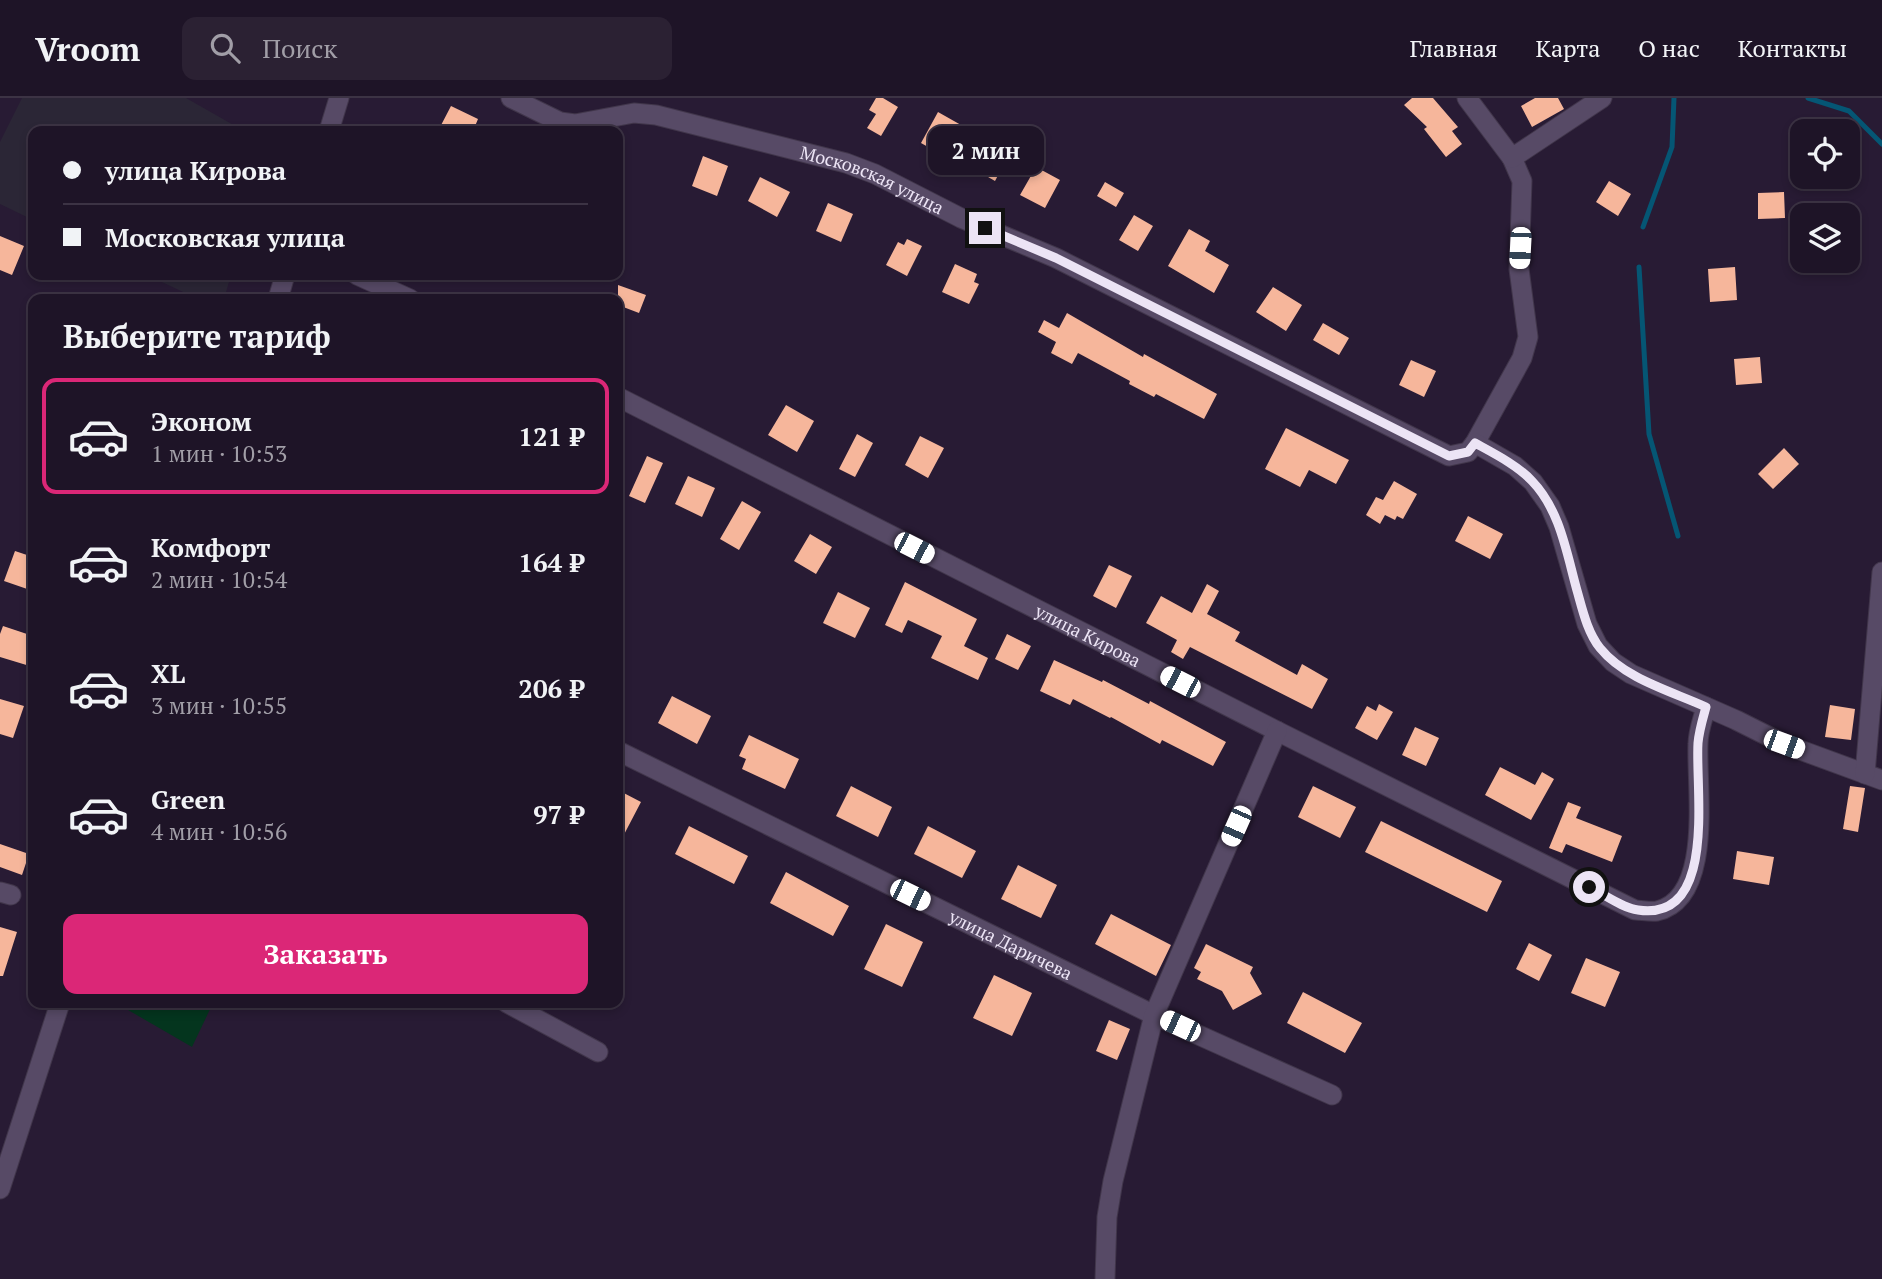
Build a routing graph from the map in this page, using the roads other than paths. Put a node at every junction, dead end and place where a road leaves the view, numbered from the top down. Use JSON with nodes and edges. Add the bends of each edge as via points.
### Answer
{"nodes":[{"id":1,"x":339,"y":98,"type":"edge"},
{"id":2,"x":511,"y":98,"type":"edge"},
{"id":3,"x":1467,"y":98,"type":"edge"},
{"id":4,"x":1602,"y":98,"type":"edge"},
{"id":5,"x":331,"y":126,"type":"edge"},
{"id":6,"x":1512,"y":158,"type":"junction"},
{"id":7,"x":368,"y":280,"type":"edge"},
{"id":8,"x":399,"y":294,"type":"edge"},
{"id":9,"x":623,"y":400,"type":"edge"},
{"id":10,"x":1475,"y":443,"type":"junction"},
{"id":11,"x":1882,"y":572,"type":"edge"},
{"id":12,"x":1706,"y":707,"type":"junction"},
{"id":13,"x":1277,"y":731,"type":"junction"},
{"id":14,"x":623,"y":753,"type":"edge"},
{"id":15,"x":1873,"y":777,"type":"edge"},
{"id":16,"x":58,"y":1008,"type":"edge"},
{"id":17,"x":516,"y":1008,"type":"edge"},
{"id":18,"x":1154,"y":1014,"type":"junction"},
{"id":19,"x":598,"y":1052,"type":"dead end"},
{"id":20,"x":1332,"y":1095,"type":"dead end"},
{"id":21,"x":0,"y":1189,"type":"edge"},
{"id":22,"x":1105,"y":1279,"type":"edge"}],
"edges":[{"from":1,"to":5,"type":"street"},
{"from":2,"to":10,"type":"street","name":"Московская улица","via":[[560,122],[588,123],[634,113],[656,115],[846,163],[1056,258],[1449,456],[1468,452]]},
{"from":3,"to":6,"type":"street"},
{"from":4,"to":6,"type":"street"},
{"from":6,"to":10,"type":"street","via":[[1522,181],[1519,269],[1528,337],[1522,358]]},
{"from":7,"to":8,"type":"street"},
{"from":9,"to":13,"type":"street","name":"улица Кирова"},
{"from":10,"to":12,"type":"street","via":[[1515,466],[1550,506],[1598,646],[1631,674]]},
{"from":11,"to":15,"type":"street"},
{"from":12,"to":13,"type":"street","name":"улица Кирова","via":[[1698,741],[1694,868],[1688,887],[1676,902],[1656,911],[1635,910]]},
{"from":12,"to":15,"type":"street","via":[[1784,744]]},
{"from":13,"to":18,"type":"street"},
{"from":14,"to":18,"type":"street","name":"улица Даричева"},
{"from":16,"to":21,"type":"street"},
{"from":17,"to":19,"type":"street"},
{"from":18,"to":20,"type":"street","name":"улица Даричева"},
{"from":18,"to":22,"type":"street","via":[[1113,1181]]}]}
